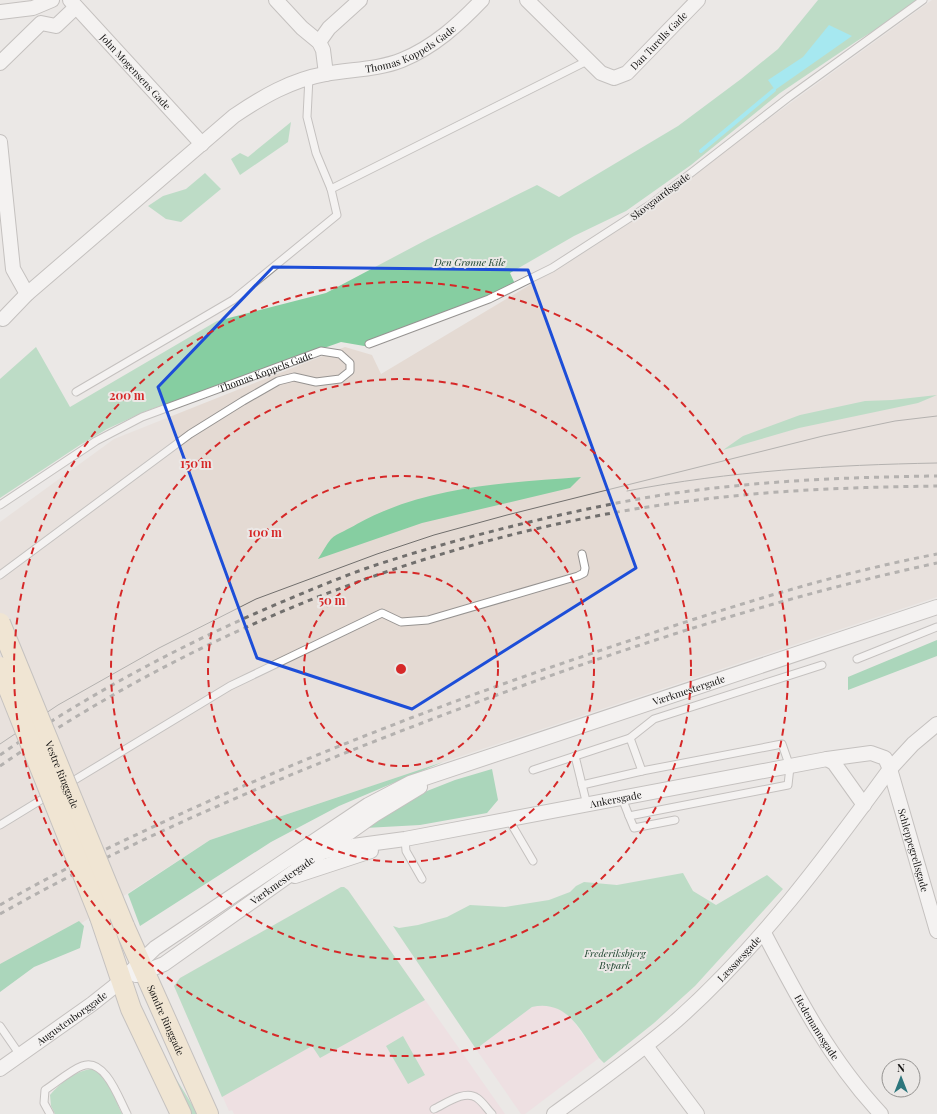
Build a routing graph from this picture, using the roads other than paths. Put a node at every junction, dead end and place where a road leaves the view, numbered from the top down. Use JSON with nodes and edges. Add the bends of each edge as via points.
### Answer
{"nodes":[{"id":1,"x":52,"y":0,"type":"edge"},
{"id":2,"x":276,"y":0,"type":"edge"},
{"id":3,"x":360,"y":0,"type":"edge"},
{"id":4,"x":482,"y":0,"type":"edge"},
{"id":5,"x":527,"y":0,"type":"edge"},
{"id":6,"x":698,"y":0,"type":"edge"},
{"id":7,"x":924,"y":0,"type":"edge"},
{"id":8,"x":73,"y":3,"type":"edge"},
{"id":9,"x":0,"y":12,"type":"edge"},
{"id":10,"x":319,"y":42,"type":"junction"},
{"id":11,"x":589,"y":60,"type":"junction"},
{"id":12,"x":0,"y":63,"type":"edge"},
{"id":13,"x":326,"y":74,"type":"junction"},
{"id":14,"x":310,"y":78,"type":"junction"},
{"id":15,"x":0,"y":142,"type":"edge"},
{"id":16,"x":202,"y":144,"type":"junction"},
{"id":17,"x":331,"y":189,"type":"junction"},
{"id":18,"x":27,"y":294,"type":"junction"},
{"id":19,"x":1,"y":322,"type":"edge"},
{"id":20,"x":369,"y":344,"type":"dead end"},
{"id":21,"x":76,"y":392,"type":"dead end"},
{"id":22,"x":0,"y":505,"type":"edge"},
{"id":23,"x":582,"y":554,"type":"dead end"},
{"id":24,"x":0,"y":575,"type":"edge"},
{"id":25,"x":937,"y":607,"type":"edge"},
{"id":26,"x":0,"y":623,"type":"edge"},
{"id":27,"x":937,"y":626,"type":"edge"},
{"id":28,"x":857,"y":659,"type":"dead end"},
{"id":29,"x":822,"y":665,"type":"dead end"},
{"id":30,"x":0,"y":667,"type":"edge"},
{"id":31,"x":937,"y":724,"type":"edge"},
{"id":32,"x":630,"y":738,"type":"junction"},
{"id":33,"x":575,"y":756,"type":"junction"},
{"id":34,"x":827,"y":759,"type":"junction"},
{"id":35,"x":790,"y":767,"type":"junction"},
{"id":36,"x":890,"y":769,"type":"junction"},
{"id":37,"x":533,"y":770,"type":"dead end"},
{"id":38,"x":642,"y":771,"type":"junction"},
{"id":39,"x":440,"y":774,"type":"junction"},
{"id":40,"x":582,"y":785,"type":"junction"},
{"id":41,"x":622,"y":798,"type":"junction"},
{"id":42,"x":587,"y":805,"type":"junction"},
{"id":43,"x":864,"y":805,"type":"junction"},
{"id":44,"x":629,"y":816,"type":"junction"},
{"id":45,"x":509,"y":820,"type":"junction"},
{"id":46,"x":675,"y":820,"type":"dead end"},
{"id":47,"x":0,"y":825,"type":"edge"},
{"id":48,"x":405,"y":839,"type":"junction"},
{"id":49,"x":320,"y":854,"type":"junction"},
{"id":50,"x":286,"y":859,"type":"junction"},
{"id":51,"x":533,"y":861,"type":"dead end"},
{"id":52,"x":422,"y":879,"type":"dead end"},
{"id":53,"x":281,"y":881,"type":"junction"},
{"id":54,"x":124,"y":926,"type":"joint"},
{"id":55,"x":937,"y":931,"type":"edge"},
{"id":56,"x":764,"y":933,"type":"junction"},
{"id":57,"x":142,"y":968,"type":"junction"},
{"id":58,"x":121,"y":981,"type":"junction"},
{"id":59,"x":0,"y":1026,"type":"edge"},
{"id":60,"x":646,"y":1046,"type":"junction"},
{"id":61,"x":20,"y":1055,"type":"junction"},
{"id":62,"x":0,"y":1069,"type":"edge"},
{"id":63,"x":434,"y":1109,"type":"dead end"},
{"id":64,"x":50,"y":1114,"type":"edge"},
{"id":65,"x":127,"y":1114,"type":"edge"},
{"id":66,"x":181,"y":1114,"type":"edge"},
{"id":67,"x":208,"y":1114,"type":"edge"},
{"id":68,"x":492,"y":1114,"type":"edge"},
{"id":69,"x":554,"y":1114,"type":"edge"},
{"id":70,"x":697,"y":1114,"type":"edge"},
{"id":71,"x":881,"y":1114,"type":"edge"}],
"edges":[{"from":1,"to":9,"type":"street","via":[[33,8]]},
{"from":2,"to":10,"type":"street"},
{"from":3,"to":10,"type":"street","via":[[329,28]]},
{"from":4,"to":13,"type":"street","name":"Thomas Koppels Gade","via":[[443,36],[402,60],[380,67]]},
{"from":5,"to":11,"type":"street","name":"Dan Turells Gade"},
{"from":6,"to":11,"type":"street","name":"Dan Turells Gade","via":[[627,73],[614,78],[601,73]]},
{"from":7,"to":20,"type":"lane","name":"Skovgaardsgade","via":[[789,97],[651,204],[552,268],[489,299]]},
{"from":8,"to":12,"type":"street","via":[[56,26],[41,23]]},
{"from":8,"to":16,"type":"street","name":"John Mogensens Gade"},
{"from":10,"to":13,"type":"street","via":[[323,50]]},
{"from":11,"to":17,"type":"lane"},
{"from":13,"to":14,"type":"street","name":"Thomas Koppels Gade"},
{"from":14,"to":16,"type":"street","name":"Thomas Koppels Gade","via":[[265,95],[234,116]]},
{"from":14,"to":17,"type":"lane","via":[[307,117],[316,153]]},
{"from":15,"to":18,"type":"street","via":[[13,269]]},
{"from":16,"to":18,"type":"street","name":"Thomas Koppels Gade"},
{"from":17,"to":21,"type":"lane","via":[[337,215],[233,300]]},
{"from":18,"to":19,"type":"street","name":"Thomas Koppels Gade"},
{"from":22,"to":24,"type":"lane","name":"Thomas Koppels Gade","via":[[96,441],[142,417],[321,351],[340,354],[350,363],[350,371],[340,379],[316,382],[294,377],[278,381],[243,401],[190,434]]},
{"from":23,"to":47,"type":"lane","via":[[585,568],[584,573],[578,576],[428,620],[402,622],[382,613],[230,686]]},
{"from":25,"to":39,"type":"street","name":"Værkmestergade"},
{"from":26,"to":54,"type":"main road","name":"Vestre Ringgade","bridge":true},
{"from":27,"to":28,"type":"lane"},
{"from":29,"to":32,"type":"lane","via":[[654,719]]},
{"from":30,"to":58,"type":"main road","name":"Vestre Ringgade","bridge":true,"via":[[106,936]]},
{"from":31,"to":36,"type":"street","via":[[913,744]]},
{"from":32,"to":33,"type":"lane"},
{"from":32,"to":38,"type":"lane"},
{"from":33,"to":37,"type":"lane"},
{"from":33,"to":40,"type":"lane"},
{"from":34,"to":35,"type":"street","name":"Ankersgade"},
{"from":34,"to":36,"type":"street","name":"Ankersgade","via":[[871,753],[885,758]]},
{"from":34,"to":43,"type":"street","via":[[834,763]]},
{"from":35,"to":38,"type":"lane","via":[[782,744]]},
{"from":35,"to":41,"type":"street","name":"Ankersgade"},
{"from":35,"to":44,"type":"lane","via":[[788,785]]},
{"from":36,"to":43,"type":"street","name":"Læssøesgade"},
{"from":36,"to":55,"type":"street","name":"Schleppegrellsgade"},
{"from":38,"to":40,"type":"lane"},
{"from":39,"to":49,"type":"street","name":"Værkmestergade","via":[[374,815]]},
{"from":39,"to":50,"type":"street","name":"Værkmestergade","via":[[410,783],[388,794]]},
{"from":40,"to":42,"type":"lane"},
{"from":41,"to":42,"type":"street","name":"Ankersgade"},
{"from":41,"to":44,"type":"lane"},
{"from":42,"to":45,"type":"street","name":"Ankersgade"},
{"from":43,"to":56,"type":"street","name":"Læssøesgade"},
{"from":44,"to":46,"type":"lane","via":[[634,828]]},
{"from":45,"to":48,"type":"street","name":"Ankersgade"},
{"from":45,"to":51,"type":"lane"},
{"from":48,"to":49,"type":"street","name":"Ankersgade","via":[[353,846]]},
{"from":48,"to":52,"type":"lane","via":[[406,851]]},
{"from":48,"to":53,"type":"street","name":"Ankersgade"},
{"from":49,"to":50,"type":"street","name":"Ankersgade"},
{"from":49,"to":53,"type":"street","name":"Værkmestergade"},
{"from":50,"to":57,"type":"street","name":"Værkmestergade","via":[[155,948]]},
{"from":53,"to":57,"type":"street","name":"Værkmestergade","via":[[164,964]]},
{"from":54,"to":57,"type":"main road","name":"Søndre Ringgade"},
{"from":56,"to":60,"type":"street","name":"Læssøesgade","via":[[702,996]]},
{"from":56,"to":71,"type":"street","name":"Hedemannsgade","via":[[802,1005],[834,1057]]},
{"from":57,"to":58,"type":"street","name":"Værkmestergade"},
{"from":57,"to":67,"type":"main road","name":"Søndre Ringgade"},
{"from":58,"to":61,"type":"street","name":"Augustenborggade"},
{"from":58,"to":66,"type":"main road","via":[[131,1009]]},
{"from":59,"to":61,"type":"lane"},
{"from":60,"to":69,"type":"street","name":"Læssøesgade"},
{"from":60,"to":70,"type":"street"},
{"from":61,"to":62,"type":"street","name":"Augustenborggade"},
{"from":63,"to":68,"type":"lane","via":[[464,1095],[471,1095],[478,1098]]},
{"from":64,"to":65,"type":"lane","via":[[44,1103],[45,1090],[82,1066],[89,1065],[99,1067],[107,1074]]}]}
